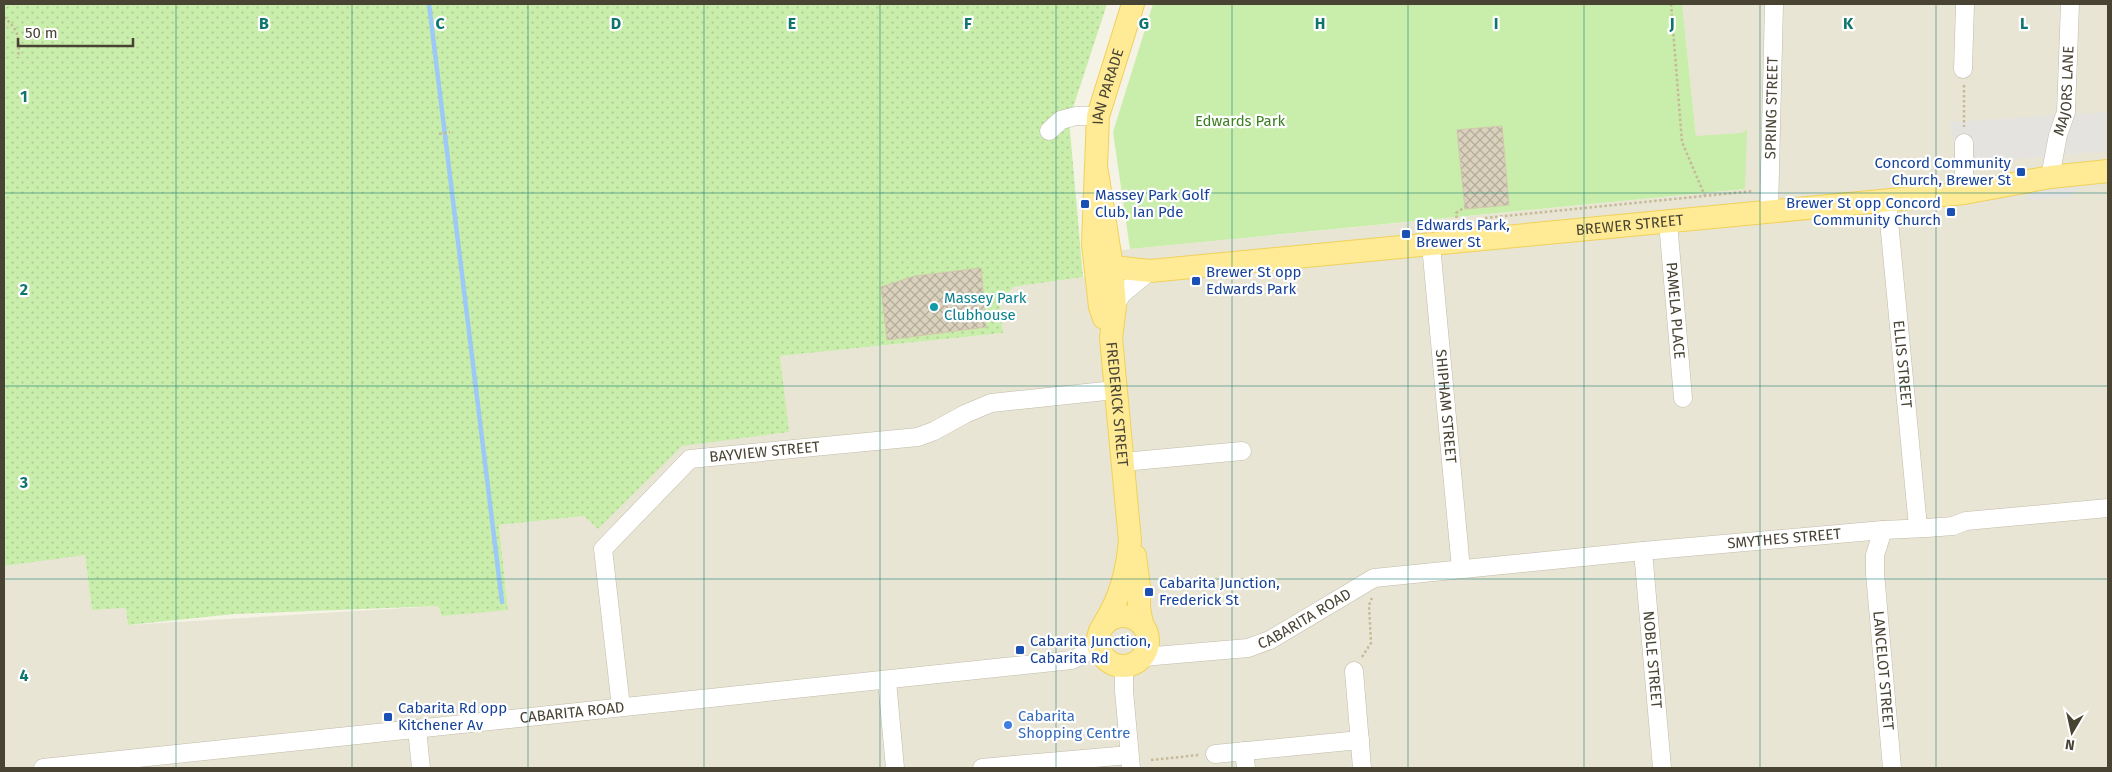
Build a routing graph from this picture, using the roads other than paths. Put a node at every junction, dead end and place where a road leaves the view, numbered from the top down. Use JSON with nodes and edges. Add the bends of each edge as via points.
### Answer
{"nodes":[{"id":1,"x":1134,"y":4,"type":"edge"},
{"id":2,"x":1774,"y":4,"type":"edge"},
{"id":3,"x":1965,"y":4,"type":"edge"},
{"id":4,"x":2070,"y":4,"type":"edge"},
{"id":5,"x":1963,"y":68,"type":"road end"},
{"id":6,"x":1098,"y":116,"type":"junction"},
{"id":7,"x":1049,"y":131,"type":"dead end"},
{"id":8,"x":1964,"y":143,"type":"road end"},
{"id":9,"x":2108,"y":171,"type":"edge"},
{"id":10,"x":2050,"y":177,"type":"junction"},
{"id":11,"x":1964,"y":193,"type":"junction"},
{"id":12,"x":1887,"y":200,"type":"junction"},
{"id":13,"x":1768,"y":212,"type":"junction"},
{"id":14,"x":1668,"y":222,"type":"junction"},
{"id":15,"x":1431,"y":245,"type":"junction"},
{"id":16,"x":1109,"y":284,"type":"junction"},
{"id":17,"x":1111,"y":338,"type":"joint"},
{"id":18,"x":1115,"y":390,"type":"junction"},
{"id":19,"x":1684,"y":398,"type":"dead end"},
{"id":20,"x":1242,"y":451,"type":"dead end"},
{"id":21,"x":1123,"y":462,"type":"junction"},
{"id":22,"x":2108,"y":508,"type":"edge"},
{"id":23,"x":1918,"y":527,"type":"junction"},
{"id":24,"x":1883,"y":530,"type":"junction"},
{"id":25,"x":1859,"y":532,"type":"junction"},
{"id":26,"x":1130,"y":541,"type":"junction"},
{"id":27,"x":1643,"y":551,"type":"junction"},
{"id":28,"x":1461,"y":569,"type":"junction"},
{"id":29,"x":1875,"y":573,"type":"junction"},
{"id":30,"x":1105,"y":622,"type":"junction"},
{"id":31,"x":1142,"y":624,"type":"junction"},
{"id":32,"x":1098,"y":648,"type":"junction"},
{"id":33,"x":1134,"y":661,"type":"junction"},
{"id":34,"x":1354,"y":671,"type":"road end"},
{"id":35,"x":887,"y":681,"type":"junction"},
{"id":36,"x":621,"y":707,"type":"junction"},
{"id":37,"x":417,"y":729,"type":"junction"},
{"id":38,"x":1360,"y":740,"type":"junction"},
{"id":39,"x":1215,"y":754,"type":"road end"},
{"id":40,"x":1245,"y":760,"type":"edge"},
{"id":41,"x":180,"y":761,"type":"edge"},
{"id":42,"x":1130,"y":762,"type":"edge"},
{"id":43,"x":1014,"y":767,"type":"edge"},
{"id":44,"x":43,"y":768,"type":"edge"},
{"id":45,"x":421,"y":768,"type":"edge"},
{"id":46,"x":895,"y":768,"type":"edge"},
{"id":47,"x":982,"y":768,"type":"edge"},
{"id":48,"x":1362,"y":768,"type":"edge"},
{"id":49,"x":1662,"y":768,"type":"edge"},
{"id":50,"x":1892,"y":768,"type":"edge"}],
"edges":[{"from":1,"to":6,"type":"main road","name":"IAN PARADE"},
{"from":2,"to":13,"type":"street","name":"SPRING STREET"},
{"from":3,"to":5,"type":"street"},
{"from":4,"to":10,"type":"street","name":"MAJORS LANE","via":[[2066,112]]},
{"from":6,"to":7,"type":"street","via":[[1061,120]]},
{"from":6,"to":16,"type":"main road","name":"IAN PARADE","via":[[1097,172]]},
{"from":8,"to":11,"type":"street"},
{"from":9,"to":10,"type":"main road","name":"BREWER STREET"},
{"from":10,"to":11,"type":"main road","name":"BREWER STREET"},
{"from":11,"to":12,"type":"main road","name":"BREWER STREET"},
{"from":12,"to":13,"type":"main road","name":"BREWER STREET"},
{"from":12,"to":23,"type":"street","name":"ELLIS STREET"},
{"from":13,"to":14,"type":"main road","name":"BREWER STREET"},
{"from":14,"to":15,"type":"main road","name":"BREWER STREET"},
{"from":14,"to":19,"type":"street","name":"PAMELA PLACE"},
{"from":15,"to":16,"type":"main road","name":"BREWER STREET","via":[[1150,271]]},
{"from":15,"to":28,"type":"street","name":"SHIPHAM STREET"},
{"from":16,"to":17,"type":"main road","name":"IAN PARADE","via":[[1100,307]]},
{"from":17,"to":18,"type":"main road","name":"FREDERICK STREET"},
{"from":18,"to":21,"type":"main road","name":"FREDERICK STREET"},
{"from":18,"to":36,"type":"street","name":"BAYVIEW STREET","via":[[991,404],[918,437],[690,459],[603,549]]},
{"from":20,"to":21,"type":"street"},
{"from":21,"to":26,"type":"main road","name":"FREDERICK STREET"},
{"from":22,"to":23,"type":"street","name":"SMYTHES STREET"},
{"from":23,"to":24,"type":"street","name":"SMYTHES STREET"},
{"from":24,"to":25,"type":"street","name":"SMYTHES STREET"},
{"from":24,"to":29,"type":"street","name":"LANCELOT STREET","via":[[1875,555]]},
{"from":25,"to":27,"type":"street","name":"SMYTHES STREET"},
{"from":25,"to":29,"type":"street","name":"LANCELOT STREET"},
{"from":26,"to":30,"type":"main road","name":"FREDERICK STREET","via":[[1122,588]]},
{"from":26,"to":31,"type":"main road","name":"FREDERICK STREET","via":[[1137,560]]},
{"from":27,"to":28,"type":"street","name":"SMYTHES STREET"},
{"from":27,"to":49,"type":"street","name":"NOBLE STREET"},
{"from":28,"to":33,"type":"street","name":"CABARITA ROAD","via":[[1374,578],[1270,640],[1248,648]]},
{"from":29,"to":50,"type":"street","name":"LANCELOT STREET"},
{"from":30,"to":31,"type":"main road","via":[[1112,617],[1128,616]]},
{"from":30,"to":32,"type":"main road","via":[[1098,634]]},
{"from":31,"to":33,"type":"main road","via":[[1148,642]]},
{"from":32,"to":33,"type":"main road","via":[[1108,661]]},
{"from":32,"to":35,"type":"street","name":"CABARITA ROAD","via":[[1072,660]]},
{"from":33,"to":42,"type":"street","via":[[1124,691]]},
{"from":34,"to":38,"type":"street"},
{"from":35,"to":36,"type":"street","name":"CABARITA ROAD"},
{"from":35,"to":46,"type":"street"},
{"from":36,"to":37,"type":"street","name":"CABARITA ROAD"},
{"from":37,"to":41,"type":"street","name":"CABARITA ROAD"},
{"from":37,"to":45,"type":"street"},
{"from":38,"to":40,"type":"street"},
{"from":38,"to":48,"type":"street"},
{"from":39,"to":40,"type":"street"},
{"from":41,"to":44,"type":"street","name":"CABARITA ROAD"},
{"from":42,"to":43,"type":"street"},
{"from":43,"to":47,"type":"street"}]}
